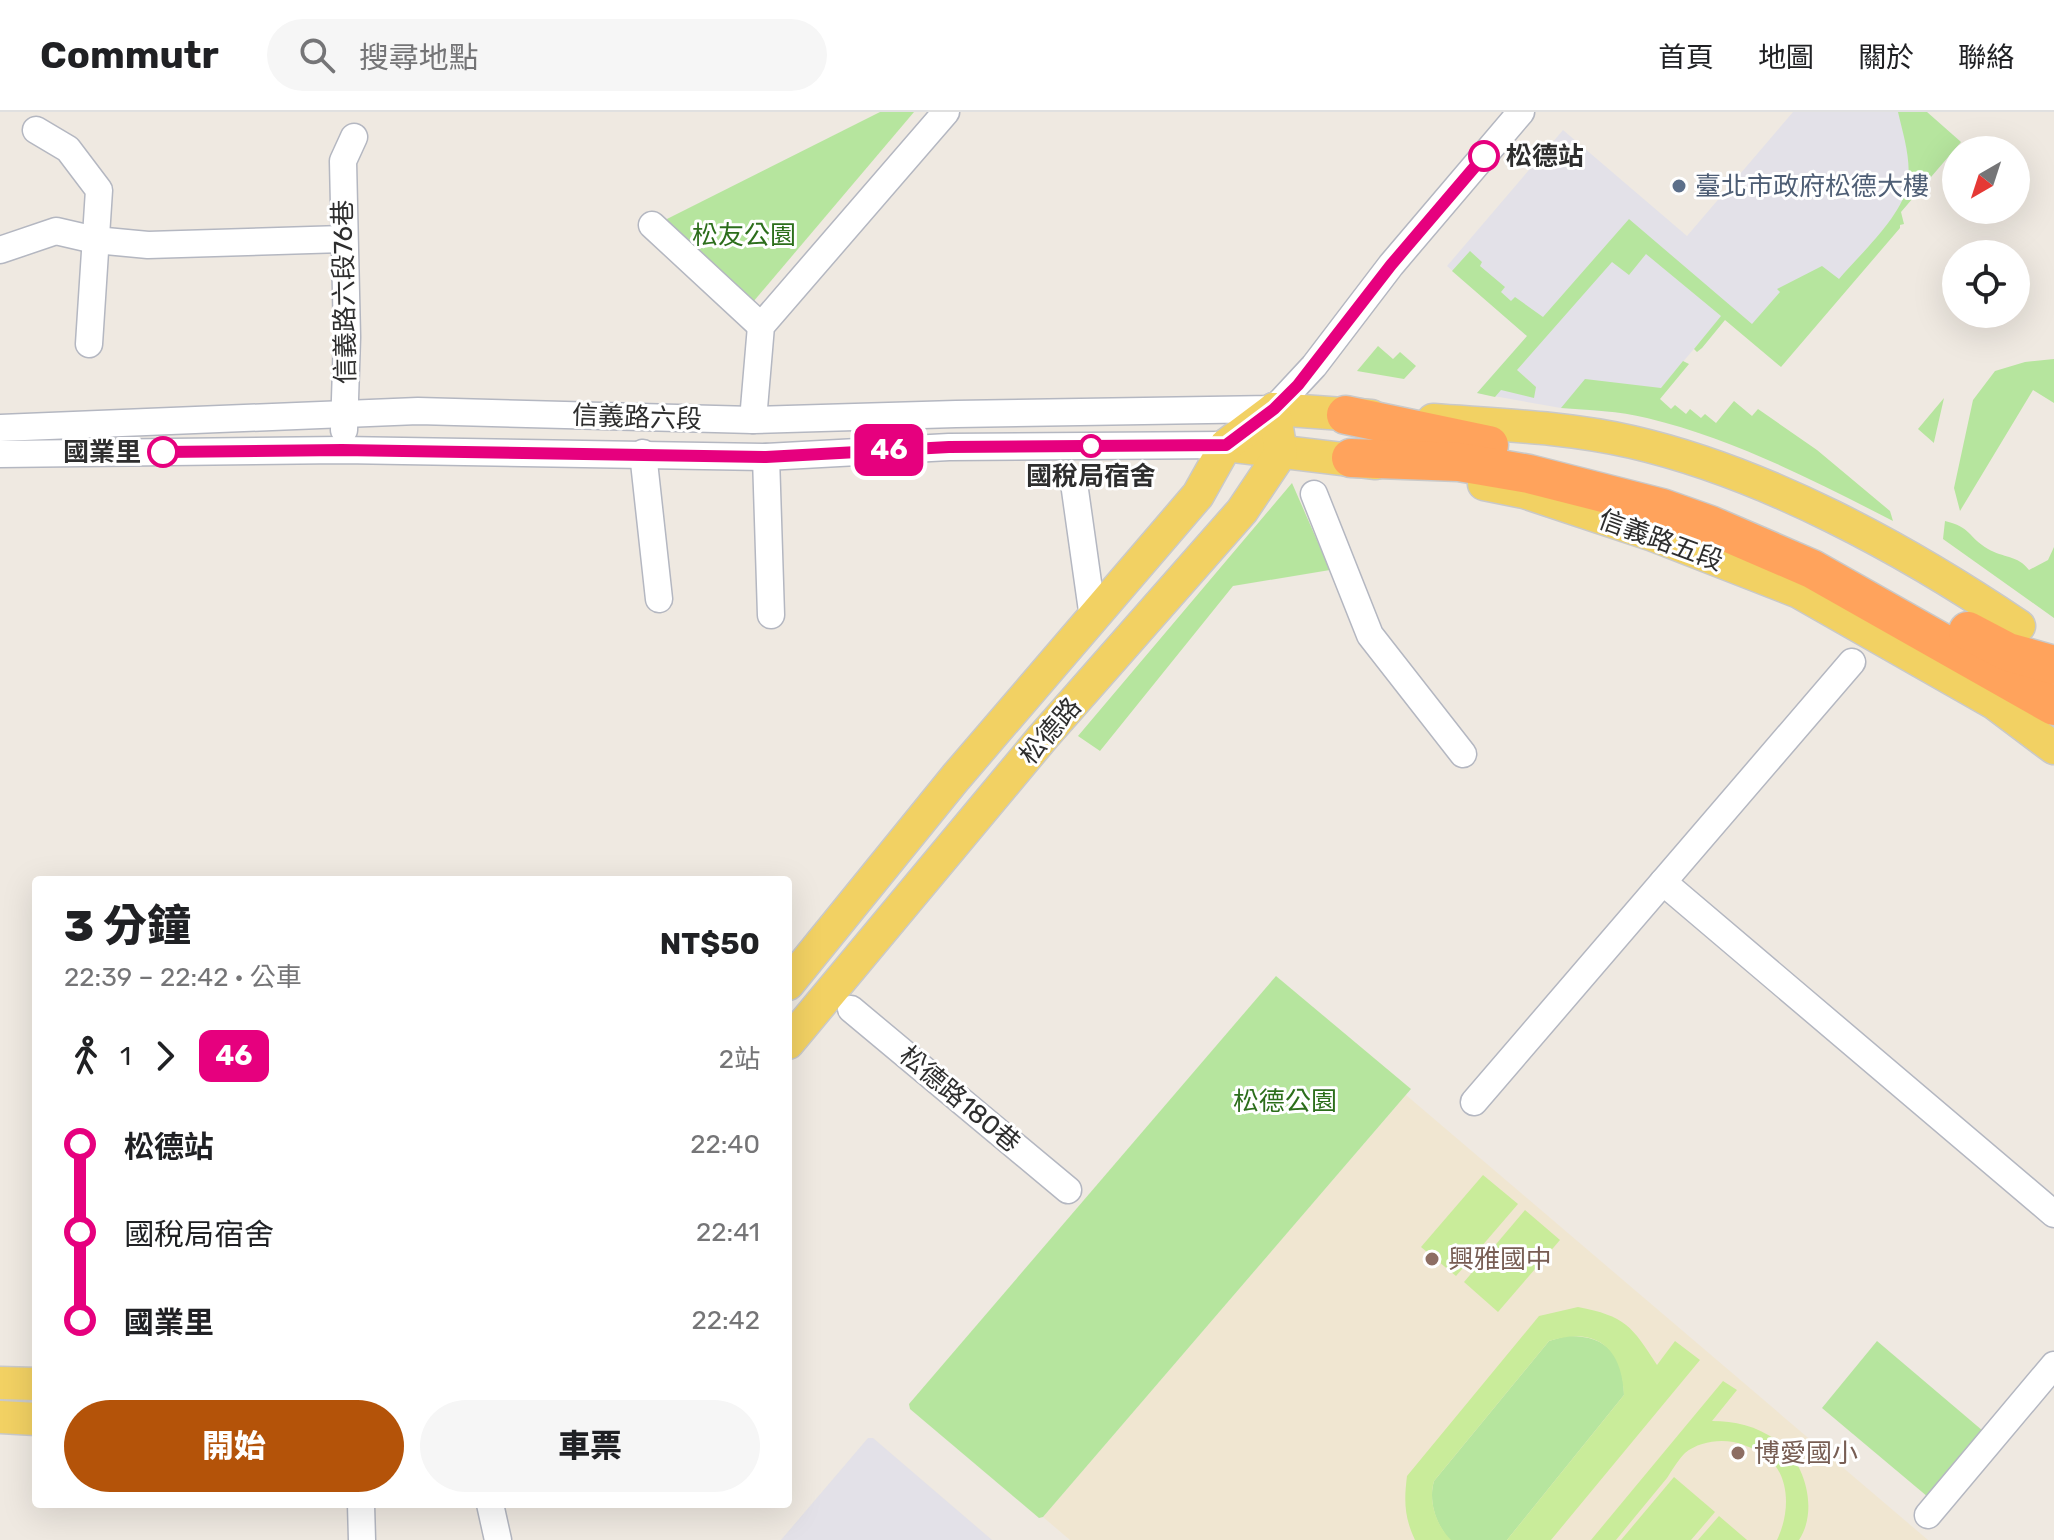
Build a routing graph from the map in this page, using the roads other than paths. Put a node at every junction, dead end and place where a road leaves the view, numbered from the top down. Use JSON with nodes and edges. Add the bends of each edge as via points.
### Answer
{"nodes":[{"id":1,"x":946,"y":112,"type":"edge"},
{"id":2,"x":1521,"y":112,"type":"edge"},
{"id":3,"x":36,"y":130,"type":"dead end"},
{"id":4,"x":354,"y":137,"type":"dead end"},
{"id":5,"x":652,"y":225,"type":"dead end"},
{"id":6,"x":343,"y":239,"type":"junction"},
{"id":7,"x":95,"y":240,"type":"junction"},
{"id":8,"x":0,"y":250,"type":"edge"},
{"id":9,"x":761,"y":326,"type":"junction"},
{"id":10,"x":89,"y":344,"type":"dead end"},
{"id":11,"x":1274,"y":409,"type":"junction"},
{"id":12,"x":345,"y":413,"type":"junction"},
{"id":13,"x":1346,"y":415,"type":"junction"},
{"id":14,"x":753,"y":420,"type":"junction"},
{"id":15,"x":0,"y":428,"type":"edge"},
{"id":16,"x":1226,"y":445,"type":"junction"},
{"id":17,"x":342,"y":450,"type":"junction"},
{"id":18,"x":643,"y":453,"type":"junction"},
{"id":19,"x":1281,"y":453,"type":"junction"},
{"id":20,"x":0,"y":454,"type":"edge"},
{"id":21,"x":766,"y":457,"type":"junction"},
{"id":22,"x":1351,"y":458,"type":"junction"},
{"id":23,"x":1074,"y":483,"type":"dead end"},
{"id":24,"x":1314,"y":494,"type":"dead end"},
{"id":25,"x":659,"y":599,"type":"dead end"},
{"id":26,"x":771,"y":615,"type":"dead end"},
{"id":27,"x":1093,"y":618,"type":"junction"},
{"id":28,"x":2019,"y":626,"type":"dead end"},
{"id":29,"x":1852,"y":662,"type":"dead end"},
{"id":30,"x":2054,"y":665,"type":"edge"},
{"id":31,"x":2054,"y":706,"type":"edge"},
{"id":32,"x":2054,"y":748,"type":"edge"},
{"id":33,"x":1463,"y":754,"type":"dead end"},
{"id":34,"x":1663,"y":882,"type":"junction"},
{"id":35,"x":792,"y":979,"type":"edge"},
{"id":36,"x":851,"y":1009,"type":"dead end"},
{"id":37,"x":792,"y":1038,"type":"edge"},
{"id":38,"x":1474,"y":1102,"type":"dead end"},
{"id":39,"x":1068,"y":1190,"type":"dead end"},
{"id":40,"x":2054,"y":1214,"type":"edge"},
{"id":41,"x":2054,"y":1365,"type":"edge"},
{"id":42,"x":0,"y":1383,"type":"edge"},
{"id":43,"x":32,"y":1384,"type":"edge"},
{"id":44,"x":0,"y":1417,"type":"edge"},
{"id":45,"x":32,"y":1419,"type":"edge"},
{"id":46,"x":361,"y":1508,"type":"edge"},
{"id":47,"x":491,"y":1508,"type":"edge"},
{"id":48,"x":1928,"y":1515,"type":"dead end"},
{"id":49,"x":362,"y":1540,"type":"edge"},
{"id":50,"x":498,"y":1540,"type":"edge"}],
"edges":[{"from":1,"to":9,"type":"street"},
{"from":2,"to":11,"type":"street","name":"松德路"},
{"from":3,"to":7,"type":"street","via":[[68,149],[99,190]]},
{"from":4,"to":6,"type":"street","name":"信義路六段76巷","via":[[343,161]]},
{"from":5,"to":9,"type":"street"},
{"from":6,"to":7,"type":"street","via":[[148,245]]},
{"from":6,"to":12,"type":"street","name":"信義路六段76巷"},
{"from":7,"to":8,"type":"street","via":[[56,231]]},
{"from":7,"to":10,"type":"street"},
{"from":9,"to":14,"type":"street"},
{"from":11,"to":13,"type":"main road"},
{"from":11,"to":14,"type":"street","name":"信義路六段"},
{"from":11,"to":16,"type":"main road","name":"松德路"},
{"from":11,"to":19,"type":"main road"},
{"from":12,"to":14,"type":"street","name":"信義路六段"},
{"from":12,"to":15,"type":"street","name":"信義路六段"},
{"from":12,"to":17,"type":"street","name":"信義路六段76巷"},
{"from":13,"to":28,"type":"main road","via":[[1542,427],[1704,461],[1892,548]]},
{"from":13,"to":30,"type":"highway","via":[[1670,486],[1854,565],[2008,652]]},
{"from":16,"to":19,"type":"main road","name":"信義路五段"},
{"from":16,"to":21,"type":"street","name":"信義路六段","via":[[949,447]]},
{"from":16,"to":27,"type":"main road","name":"松德路","via":[[1198,495]]},
{"from":17,"to":18,"type":"street","name":"信義路六段"},
{"from":17,"to":20,"type":"street","name":"信義路六段"},
{"from":18,"to":21,"type":"street","name":"信義路六段"},
{"from":18,"to":25,"type":"street"},
{"from":19,"to":22,"type":"main road","name":"信義路五段"},
{"from":19,"to":37,"type":"main road","name":"松德路","via":[[1242,511],[1043,737]]},
{"from":21,"to":26,"type":"street"},
{"from":22,"to":31,"type":"highway","via":[[1459,462],[1662,508],[1812,569]]},
{"from":22,"to":32,"type":"main road","name":"信義路五段","via":[[1524,492],[1799,592],[1994,703]]},
{"from":23,"to":27,"type":"street"},
{"from":24,"to":33,"type":"street","via":[[1370,635]]},
{"from":27,"to":35,"type":"main road","name":"松德路"},
{"from":29,"to":34,"type":"street"},
{"from":34,"to":38,"type":"street"},
{"from":34,"to":40,"type":"street"},
{"from":36,"to":39,"type":"street","name":"松德路180巷"},
{"from":41,"to":48,"type":"street"},
{"from":42,"to":43,"type":"main road"},
{"from":44,"to":45,"type":"main road"},
{"from":46,"to":49,"type":"street"},
{"from":47,"to":50,"type":"street"}]}
